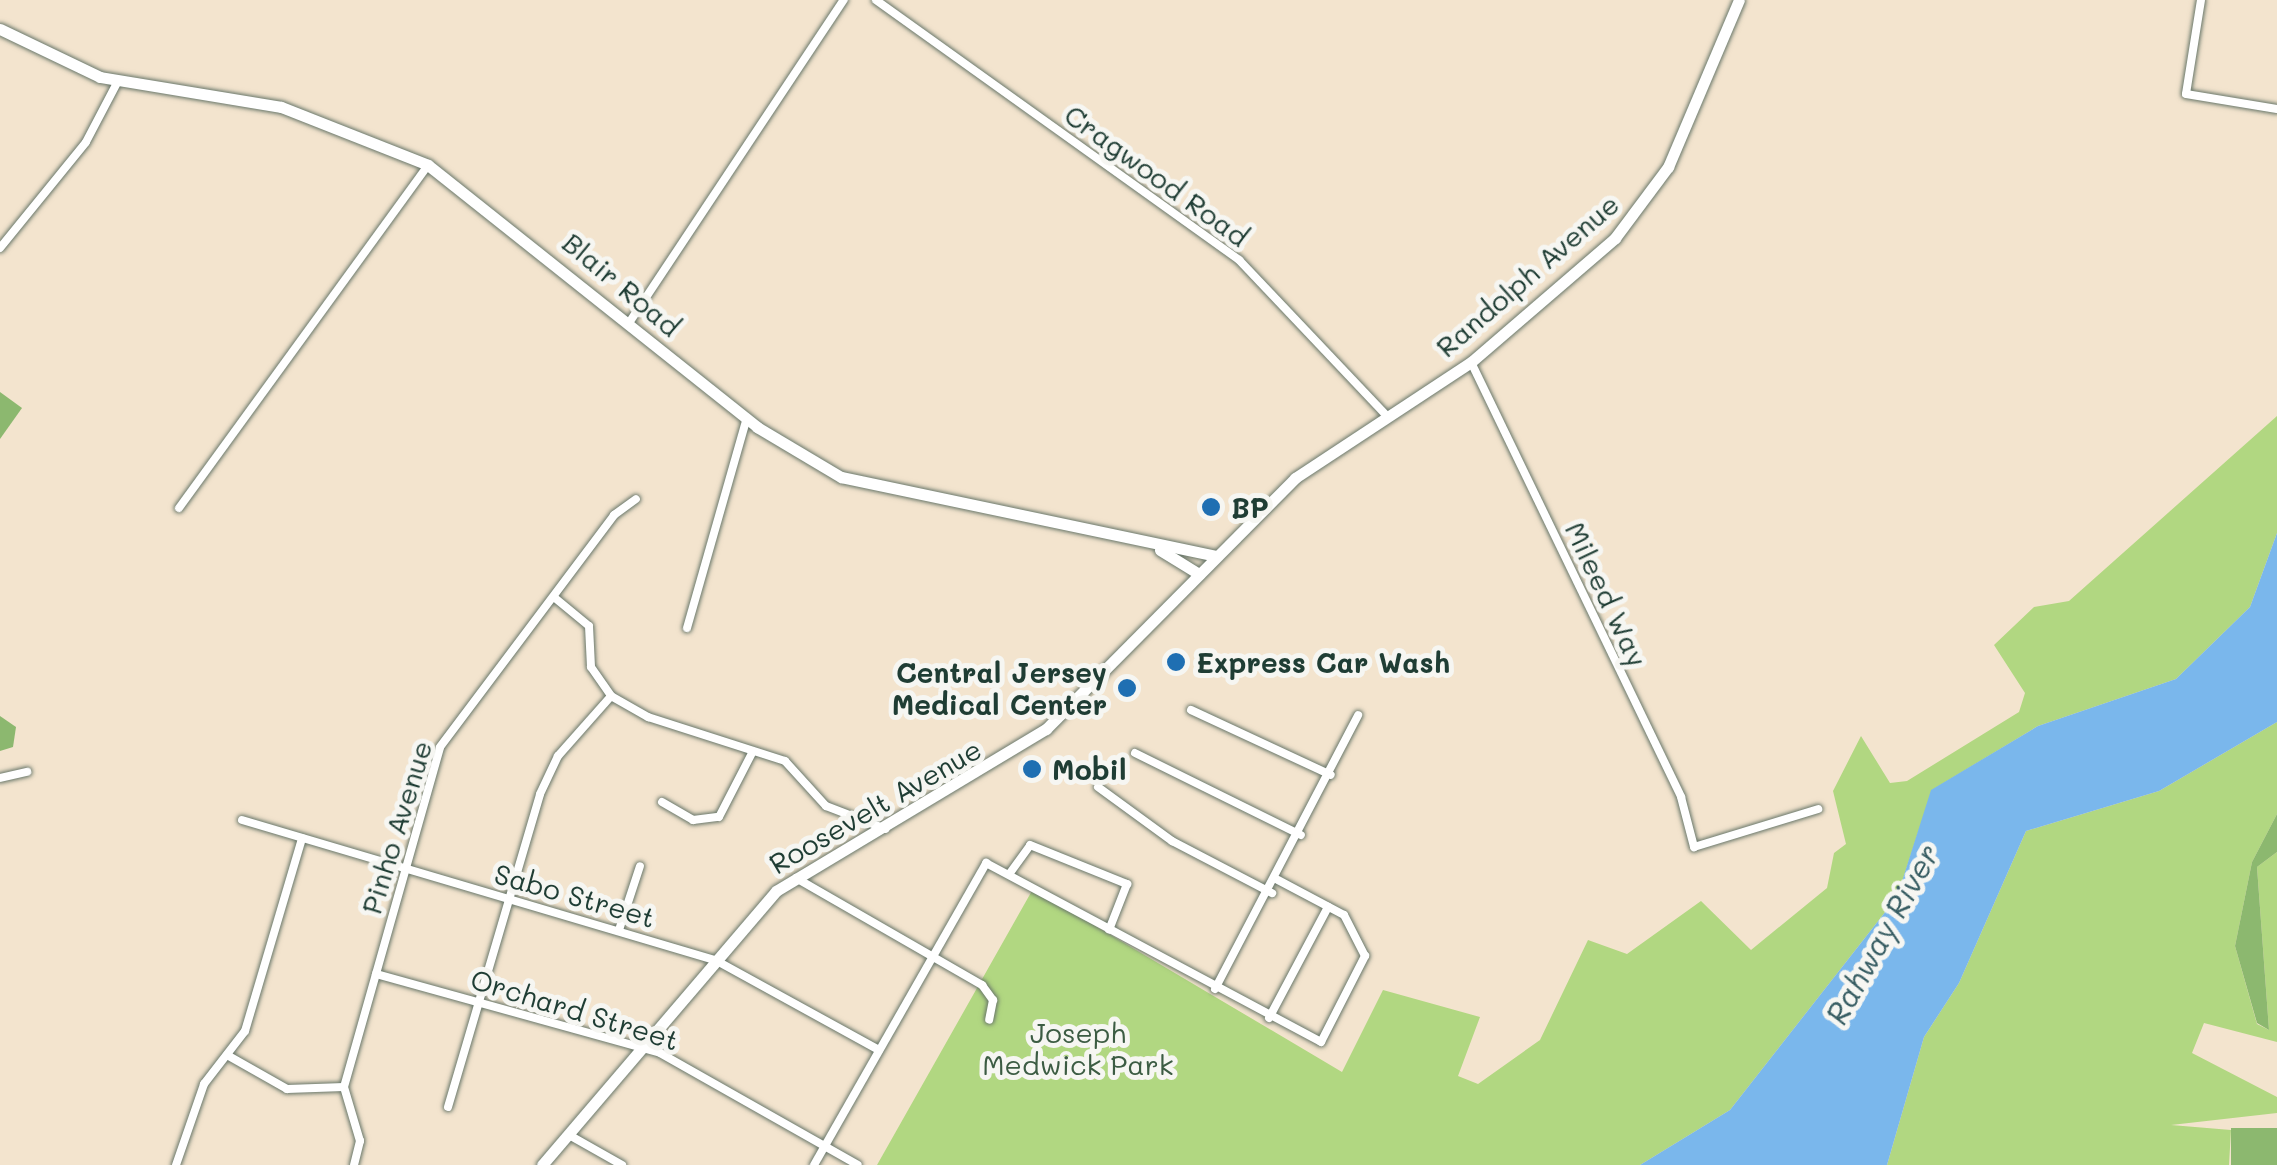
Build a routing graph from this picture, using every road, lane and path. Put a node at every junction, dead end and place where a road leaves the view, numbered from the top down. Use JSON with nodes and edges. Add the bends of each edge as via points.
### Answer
{"nodes":[{"id":1,"x":844,"y":0,"type":"edge"},
{"id":2,"x":876,"y":0,"type":"edge"},
{"id":3,"x":1739,"y":0,"type":"edge"},
{"id":4,"x":2201,"y":0,"type":"edge"},
{"id":5,"x":1,"y":30,"type":"edge"},
{"id":6,"x":118,"y":81,"type":"junction"},
{"id":7,"x":2277,"y":109,"type":"edge"},
{"id":8,"x":428,"y":165,"type":"junction"},
{"id":9,"x":0,"y":248,"type":"edge"},
{"id":10,"x":629,"y":323,"type":"junction"},
{"id":11,"x":1470,"y":362,"type":"junction"},
{"id":12,"x":1386,"y":415,"type":"junction"},
{"id":13,"x":747,"y":418,"type":"junction"},
{"id":14,"x":636,"y":499,"type":"dead end"},
{"id":15,"x":179,"y":508,"type":"dead end"},
{"id":16,"x":1160,"y":550,"type":"junction"},
{"id":17,"x":1216,"y":556,"type":"junction"},
{"id":18,"x":1198,"y":574,"type":"junction"},
{"id":19,"x":555,"y":598,"type":"junction"},
{"id":20,"x":687,"y":628,"type":"dead end"},
{"id":21,"x":611,"y":696,"type":"junction"},
{"id":22,"x":1191,"y":710,"type":"dead end"},
{"id":23,"x":1358,"y":715,"type":"dead end"},
{"id":24,"x":752,"y":751,"type":"junction"},
{"id":25,"x":1135,"y":753,"type":"dead end"},
{"id":26,"x":27,"y":772,"type":"dead end"},
{"id":27,"x":1330,"y":775,"type":"junction"},
{"id":28,"x":0,"y":778,"type":"edge"},
{"id":29,"x":1098,"y":787,"type":"dead end"},
{"id":30,"x":662,"y":802,"type":"dead end"},
{"id":31,"x":1818,"y":809,"type":"dead end"},
{"id":32,"x":242,"y":820,"type":"dead end"},
{"id":33,"x":886,"y":829,"type":"junction"},
{"id":34,"x":1300,"y":834,"type":"junction"},
{"id":35,"x":302,"y":838,"type":"junction"},
{"id":36,"x":640,"y":866,"type":"dead end"},
{"id":37,"x":406,"y":868,"type":"junction"},
{"id":38,"x":1010,"y":873,"type":"junction"},
{"id":39,"x":796,"y":878,"type":"junction"},
{"id":40,"x":1278,"y":880,"type":"junction"},
{"id":41,"x":1272,"y":893,"type":"junction"},
{"id":42,"x":509,"y":900,"type":"junction"},
{"id":43,"x":1328,"y":906,"type":"junction"},
{"id":44,"x":619,"y":930,"type":"junction"},
{"id":45,"x":1109,"y":930,"type":"junction"},
{"id":46,"x":932,"y":955,"type":"junction"},
{"id":47,"x":717,"y":961,"type":"junction"},
{"id":48,"x":376,"y":974,"type":"junction"},
{"id":49,"x":1215,"y":989,"type":"junction"},
{"id":50,"x":480,"y":1002,"type":"junction"},
{"id":51,"x":1269,"y":1018,"type":"junction"},
{"id":52,"x":989,"y":1020,"type":"dead end"},
{"id":53,"x":642,"y":1050,"type":"junction"},
{"id":54,"x":880,"y":1050,"type":"junction"},
{"id":55,"x":227,"y":1056,"type":"junction"},
{"id":56,"x":344,"y":1087,"type":"junction"},
{"id":57,"x":448,"y":1107,"type":"dead end"},
{"id":58,"x":569,"y":1135,"type":"junction"},
{"id":59,"x":824,"y":1146,"type":"junction"},
{"id":60,"x":176,"y":1165,"type":"edge"},
{"id":61,"x":354,"y":1165,"type":"edge"},
{"id":62,"x":542,"y":1165,"type":"edge"},
{"id":63,"x":622,"y":1165,"type":"edge"},
{"id":64,"x":814,"y":1165,"type":"edge"},
{"id":65,"x":858,"y":1165,"type":"edge"}],
"edges":[{"from":1,"to":10,"type":"street"},
{"from":2,"to":12,"type":"street","name":"Cragwood Road","via":[[1253,272]]},
{"from":3,"to":11,"type":"main road","name":"Randolph Avenue","via":[[1643,208]]},
{"from":4,"to":7,"type":"street","via":[[2186,94]]},
{"from":5,"to":6,"type":"main road","name":"Blair Road"},
{"from":6,"to":8,"type":"main road","name":"Blair Road","via":[[281,107]]},
{"from":6,"to":9,"type":"street","via":[[86,142]]},
{"from":8,"to":10,"type":"main road","name":"Blair Road"},
{"from":8,"to":15,"type":"street"},
{"from":10,"to":13,"type":"main road","name":"Blair Road"},
{"from":11,"to":12,"type":"main road","name":"Randolph Avenue"},
{"from":11,"to":31,"type":"street","name":"Mileed Way","via":[[1681,797],[1694,848]]},
{"from":12,"to":17,"type":"main road","name":"Randolph Avenue","via":[[1295,478]]},
{"from":13,"to":16,"type":"main road","name":"Blair Road","via":[[808,461],[876,489]]},
{"from":13,"to":20,"type":"street"},
{"from":14,"to":19,"type":"street","name":"Pinho Avenue"},
{"from":16,"to":17,"type":"main road","name":"Blair Road"},
{"from":16,"to":18,"type":"main road"},
{"from":17,"to":18,"type":"main road","name":"Roosevelt Avenue"},
{"from":18,"to":33,"type":"main road","name":"Roosevelt Avenue","via":[[1046,729]]},
{"from":19,"to":21,"type":"street","via":[[589,626],[591,667]]},
{"from":19,"to":37,"type":"street","name":"Pinho Avenue","via":[[450,729]]},
{"from":21,"to":24,"type":"street"},
{"from":21,"to":42,"type":"street","via":[[558,756]]},
{"from":22,"to":27,"type":"street"},
{"from":23,"to":27,"type":"street"},
{"from":24,"to":30,"type":"street","via":[[719,817],[693,820]]},
{"from":24,"to":33,"type":"street","via":[[785,761],[826,806]]},
{"from":25,"to":34,"type":"street"},
{"from":26,"to":28,"type":"street"},
{"from":27,"to":34,"type":"street"},
{"from":29,"to":41,"type":"street","via":[[1172,841]]},
{"from":32,"to":35,"type":"street","name":"Sabo Street"},
{"from":33,"to":39,"type":"main road","name":"Roosevelt Avenue"},
{"from":34,"to":40,"type":"street"},
{"from":35,"to":37,"type":"street","name":"Sabo Street"},
{"from":35,"to":55,"type":"street","via":[[244,1031]]},
{"from":36,"to":44,"type":"street"},
{"from":37,"to":42,"type":"street","name":"Sabo Street"},
{"from":37,"to":48,"type":"street","name":"Pinho Avenue"},
{"from":38,"to":45,"type":"street"},
{"from":38,"to":45,"type":"street","via":[[1030,846],[1127,884]]},
{"from":38,"to":46,"type":"street","via":[[988,863]]},
{"from":39,"to":46,"type":"street"},
{"from":39,"to":47,"type":"main road","name":"Roosevelt Avenue"},
{"from":40,"to":41,"type":"street"},
{"from":40,"to":43,"type":"street"},
{"from":41,"to":49,"type":"street"},
{"from":42,"to":44,"type":"street","name":"Sabo Street"},
{"from":42,"to":50,"type":"street"},
{"from":43,"to":51,"type":"street"},
{"from":43,"to":51,"type":"street","via":[[1344,915],[1365,956],[1322,1042]]},
{"from":44,"to":47,"type":"street","name":"Sabo Street"},
{"from":45,"to":49,"type":"street"},
{"from":46,"to":52,"type":"street","via":[[990,992]]},
{"from":46,"to":54,"type":"street"},
{"from":47,"to":53,"type":"main road","name":"Roosevelt Avenue"},
{"from":47,"to":54,"type":"street","name":"Sabo Street"},
{"from":48,"to":50,"type":"street","name":"Orchard Street"},
{"from":48,"to":56,"type":"street","name":"Pinho Avenue"},
{"from":49,"to":51,"type":"street"},
{"from":50,"to":53,"type":"street","name":"Orchard Street"},
{"from":50,"to":57,"type":"street"},
{"from":53,"to":58,"type":"main road","name":"Roosevelt Avenue"},
{"from":53,"to":59,"type":"street","name":"Orchard Street"},
{"from":54,"to":59,"type":"street"},
{"from":55,"to":56,"type":"street","via":[[287,1089]]},
{"from":55,"to":60,"type":"street","via":[[194,1106]]},
{"from":56,"to":61,"type":"street","via":[[360,1141]]},
{"from":58,"to":62,"type":"main road","name":"Roosevelt Avenue"},
{"from":58,"to":63,"type":"street"},
{"from":59,"to":64,"type":"street"},
{"from":59,"to":65,"type":"street","name":"Orchard Street"}]}
